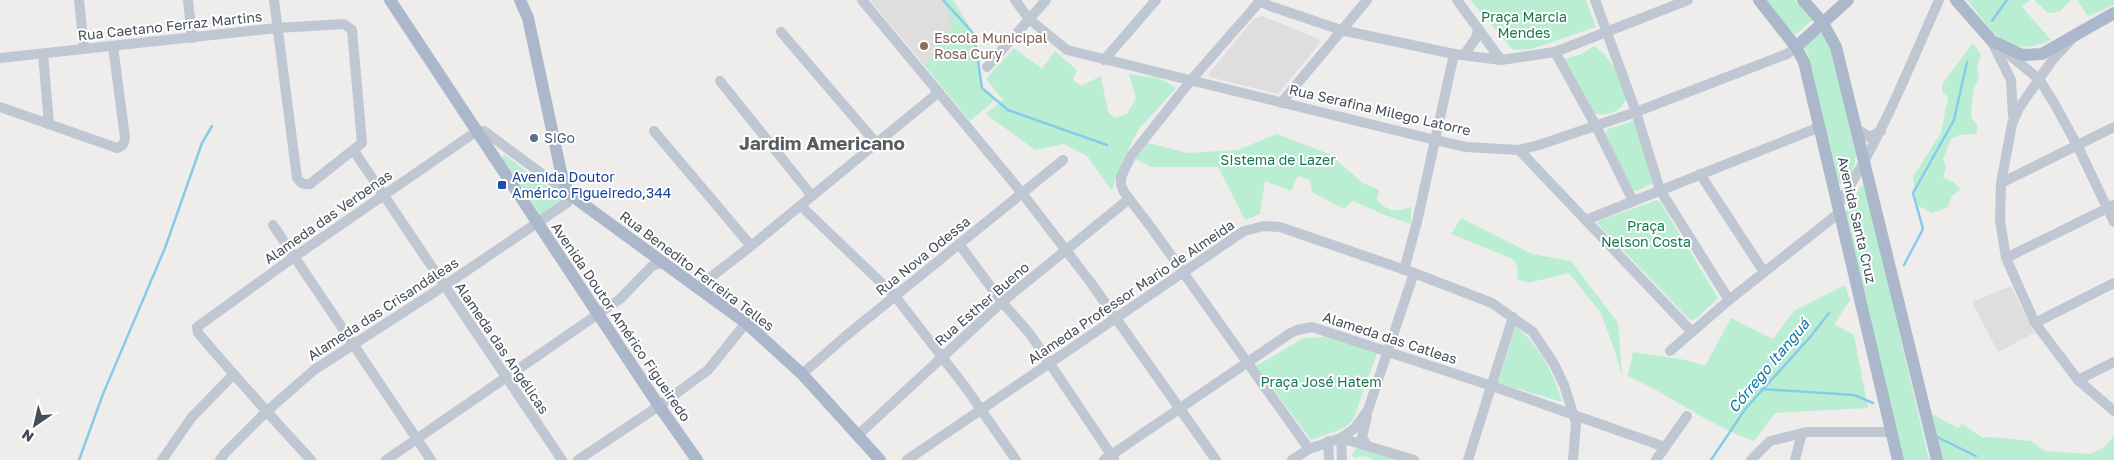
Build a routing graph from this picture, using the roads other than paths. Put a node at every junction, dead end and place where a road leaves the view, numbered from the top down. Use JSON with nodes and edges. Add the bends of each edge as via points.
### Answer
{"nodes":[{"id":1,"x":79,"y":0,"type":"edge"},
{"id":2,"x":188,"y":0,"type":"edge"},
{"id":3,"x":274,"y":0,"type":"edge"},
{"id":4,"x":390,"y":0,"type":"edge"},
{"id":5,"x":520,"y":0,"type":"edge"},
{"id":6,"x":862,"y":0,"type":"edge"},
{"id":7,"x":1016,"y":0,"type":"edge"},
{"id":8,"x":1046,"y":0,"type":"edge"},
{"id":9,"x":1156,"y":0,"type":"edge"},
{"id":10,"x":1259,"y":0,"type":"edge"},
{"id":11,"x":1367,"y":0,"type":"edge"},
{"id":12,"x":1457,"y":0,"type":"edge"},
{"id":13,"x":1595,"y":0,"type":"edge"},
{"id":14,"x":1688,"y":0,"type":"edge"},
{"id":15,"x":1759,"y":0,"type":"edge"},
{"id":16,"x":1803,"y":0,"type":"edge"},
{"id":17,"x":1848,"y":0,"type":"edge"},
{"id":18,"x":1939,"y":0,"type":"edge"},
{"id":19,"x":1956,"y":0,"type":"edge"},
{"id":20,"x":2114,"y":14,"type":"edge"},
{"id":21,"x":1029,"y":19,"type":"junction"},
{"id":22,"x":1823,"y":23,"type":"junction"},
{"id":23,"x":277,"y":28,"type":"junction"},
{"id":24,"x":1478,"y":29,"type":"junction"},
{"id":25,"x":1341,"y":30,"type":"junction"},
{"id":26,"x":1608,"y":31,"type":"junction"},
{"id":27,"x":781,"y":32,"type":"dead end"},
{"id":28,"x":2077,"y":34,"type":"junction"},
{"id":29,"x":192,"y":38,"type":"junction"},
{"id":30,"x":1992,"y":41,"type":"junction"},
{"id":31,"x":113,"y":46,"type":"junction"},
{"id":32,"x":1796,"y":47,"type":"junction"},
{"id":33,"x":84,"y":49,"type":"junction"},
{"id":34,"x":1555,"y":52,"type":"junction"},
{"id":35,"x":43,"y":54,"type":"junction"},
{"id":36,"x":1459,"y":54,"type":"junction"},
{"id":37,"x":0,"y":58,"type":"edge"},
{"id":38,"x":1104,"y":60,"type":"junction"},
{"id":39,"x":1501,"y":60,"type":"junction"},
{"id":40,"x":987,"y":67,"type":"dead end"},
{"id":41,"x":1192,"y":79,"type":"junction"},
{"id":42,"x":2039,"y":79,"type":"junction"},
{"id":43,"x":720,"y":81,"type":"dead end"},
{"id":44,"x":939,"y":92,"type":"junction"},
{"id":45,"x":1281,"y":103,"type":"junction"},
{"id":46,"x":0,"y":107,"type":"edge"},
{"id":47,"x":1636,"y":112,"type":"junction"},
{"id":48,"x":49,"y":124,"type":"junction"},
{"id":49,"x":2012,"y":124,"type":"junction"},
{"id":50,"x":1596,"y":126,"type":"junction"},
{"id":51,"x":1820,"y":127,"type":"junction"},
{"id":52,"x":2114,"y":127,"type":"edge"},
{"id":53,"x":1857,"y":129,"type":"junction"},
{"id":54,"x":477,"y":131,"type":"junction"},
{"id":55,"x":654,"y":131,"type":"dead end"},
{"id":56,"x":1881,"y":132,"type":"junction"},
{"id":57,"x":1435,"y":140,"type":"junction"},
{"id":58,"x":877,"y":144,"type":"junction"},
{"id":59,"x":2078,"y":145,"type":"junction"},
{"id":60,"x":1519,"y":150,"type":"junction"},
{"id":61,"x":354,"y":151,"type":"junction"},
{"id":62,"x":1063,"y":160,"type":"dead end"},
{"id":63,"x":1865,"y":162,"type":"junction"},
{"id":64,"x":1700,"y":174,"type":"junction"},
{"id":65,"x":2001,"y":183,"type":"junction"},
{"id":66,"x":1660,"y":190,"type":"junction"},
{"id":67,"x":568,"y":193,"type":"junction"},
{"id":68,"x":1022,"y":193,"type":"junction"},
{"id":69,"x":384,"y":194,"type":"junction"},
{"id":70,"x":812,"y":196,"type":"junction"},
{"id":71,"x":1129,"y":199,"type":"junction"},
{"id":72,"x":1633,"y":201,"type":"junction"},
{"id":73,"x":801,"y":206,"type":"junction"},
{"id":74,"x":2110,"y":206,"type":"edge"},
{"id":75,"x":1839,"y":209,"type":"junction"},
{"id":76,"x":1586,"y":220,"type":"junction"},
{"id":77,"x":2114,"y":222,"type":"edge"},
{"id":78,"x":537,"y":223,"type":"junction"},
{"id":79,"x":273,"y":225,"type":"dead end"},
{"id":80,"x":959,"y":244,"type":"junction"},
{"id":81,"x":751,"y":246,"type":"junction"},
{"id":82,"x":1065,"y":251,"type":"junction"},
{"id":83,"x":294,"y":256,"type":"junction"},
{"id":84,"x":2006,"y":258,"type":"junction"},
{"id":85,"x":662,"y":262,"type":"junction"},
{"id":86,"x":1409,"y":271,"type":"junction"},
{"id":87,"x":1181,"y":272,"type":"junction"},
{"id":88,"x":1764,"y":272,"type":"junction"},
{"id":89,"x":2114,"y":283,"type":"edge"},
{"id":90,"x":444,"y":286,"type":"junction"},
{"id":91,"x":697,"y":288,"type":"junction"},
{"id":92,"x":895,"y":296,"type":"junction"},
{"id":93,"x":1729,"y":300,"type":"junction"},
{"id":94,"x":1002,"y":302,"type":"junction"},
{"id":95,"x":598,"y":314,"type":"junction"},
{"id":96,"x":1513,"y":317,"type":"junction"},
{"id":97,"x":1116,"y":318,"type":"junction"},
{"id":98,"x":746,"y":323,"type":"junction"},
{"id":99,"x":2034,"y":323,"type":"junction"},
{"id":100,"x":1692,"y":332,"type":"junction"},
{"id":101,"x":354,"y":345,"type":"junction"},
{"id":102,"x":1386,"y":351,"type":"junction"},
{"id":103,"x":1670,"y":351,"type":"dead end"},
{"id":104,"x":942,"y":357,"type":"junction"},
{"id":105,"x":2114,"y":362,"type":"edge"},
{"id":106,"x":1247,"y":363,"type":"junction"},
{"id":107,"x":1050,"y":364,"type":"junction"},
{"id":108,"x":802,"y":374,"type":"junction"},
{"id":109,"x":233,"y":375,"type":"junction"},
{"id":110,"x":505,"y":377,"type":"junction"},
{"id":111,"x":2078,"y":380,"type":"junction"},
{"id":112,"x":1492,"y":386,"type":"junction"},
{"id":113,"x":659,"y":406,"type":"junction"},
{"id":114,"x":1180,"y":409,"type":"junction"},
{"id":115,"x":981,"y":410,"type":"junction"},
{"id":116,"x":1368,"y":410,"type":"junction"},
{"id":117,"x":2114,"y":411,"type":"edge"},
{"id":118,"x":266,"y":412,"type":"junction"},
{"id":119,"x":1573,"y":415,"type":"junction"},
{"id":120,"x":1687,"y":416,"type":"dead end"},
{"id":121,"x":1891,"y":432,"type":"junction"},
{"id":122,"x":1802,"y":433,"type":"junction"},
{"id":123,"x":858,"y":435,"type":"junction"},
{"id":124,"x":417,"y":438,"type":"junction"},
{"id":125,"x":1341,"y":438,"type":"junction"},
{"id":126,"x":1328,"y":441,"type":"junction"},
{"id":127,"x":1366,"y":444,"type":"junction"},
{"id":128,"x":1666,"y":447,"type":"junction"},
{"id":129,"x":1308,"y":449,"type":"junction"},
{"id":130,"x":1110,"y":458,"type":"edge"},
{"id":131,"x":162,"y":460,"type":"edge"},
{"id":132,"x":220,"y":460,"type":"edge"},
{"id":133,"x":311,"y":460,"type":"edge"},
{"id":134,"x":386,"y":460,"type":"edge"},
{"id":135,"x":431,"y":460,"type":"edge"},
{"id":136,"x":562,"y":460,"type":"edge"},
{"id":137,"x":578,"y":460,"type":"edge"},
{"id":138,"x":697,"y":460,"type":"edge"},
{"id":139,"x":880,"y":460,"type":"edge"},
{"id":140,"x":907,"y":460,"type":"edge"},
{"id":141,"x":1016,"y":460,"type":"edge"},
{"id":142,"x":1216,"y":460,"type":"edge"},
{"id":143,"x":1292,"y":460,"type":"edge"},
{"id":144,"x":1329,"y":460,"type":"edge"},
{"id":145,"x":1342,"y":460,"type":"edge"},
{"id":146,"x":1414,"y":460,"type":"edge"},
{"id":147,"x":1468,"y":460,"type":"edge"},
{"id":148,"x":1574,"y":460,"type":"edge"},
{"id":149,"x":1656,"y":460,"type":"edge"},
{"id":150,"x":1751,"y":460,"type":"edge"},
{"id":151,"x":1795,"y":460,"type":"edge"},
{"id":152,"x":1898,"y":460,"type":"edge"},
{"id":153,"x":1937,"y":460,"type":"edge"}],
"edges":[{"from":1,"to":33,"type":"street"},
{"from":2,"to":29,"type":"street"},
{"from":3,"to":23,"type":"street"},
{"from":4,"to":54,"type":"main road","name":"Avenida Doutor Américo Figueiredo"},
{"from":5,"to":67,"type":"main road","via":[[528,18]]},
{"from":6,"to":44,"type":"street"},
{"from":7,"to":21,"type":"street","name":"Rua Serafina Milego Latorre"},
{"from":8,"to":21,"type":"street"},
{"from":9,"to":38,"type":"street"},
{"from":10,"to":25,"type":"street"},
{"from":10,"to":41,"type":"street"},
{"from":11,"to":25,"type":"street"},
{"from":12,"to":24,"type":"street"},
{"from":13,"to":26,"type":"street"},
{"from":14,"to":26,"type":"street"},
{"from":15,"to":32,"type":"main road","name":"Avenida Santa Cruz"},
{"from":16,"to":22,"type":"main road","name":"Avenida Santa Cruz"},
{"from":17,"to":22,"type":"main road","name":"Rua Serafina Milego Latorre"},
{"from":18,"to":56,"type":"street"},
{"from":19,"to":30,"type":"main road"},
{"from":20,"to":28,"type":"main road"},
{"from":21,"to":38,"type":"street","name":"Rua Serafina Milego Latorre","via":[[1067,50]]},
{"from":21,"to":40,"type":"street"},
{"from":22,"to":32,"type":"main road","name":"Rua Serafina Milego Latorre"},
{"from":22,"to":53,"type":"main road","name":"Avenida Santa Cruz","via":[[1836,47]]},
{"from":23,"to":29,"type":"street","name":"Rua Caetano Ferraz Martins"},
{"from":23,"to":61,"type":"street","name":"Rua Caetano Ferraz Martins","via":[[344,24],[352,30],[363,138]]},
{"from":23,"to":61,"type":"street","via":[[297,178],[302,184],[310,184]]},
{"from":24,"to":36,"type":"street","via":[[1476,38]]},
{"from":24,"to":39,"type":"street"},
{"from":25,"to":36,"type":"street"},
{"from":25,"to":45,"type":"street"},
{"from":26,"to":34,"type":"street"},
{"from":26,"to":47,"type":"street"},
{"from":27,"to":58,"type":"street"},
{"from":28,"to":30,"type":"main road","via":[[2042,54],[2022,55]]},
{"from":28,"to":42,"type":"street"},
{"from":29,"to":31,"type":"street","name":"Rua Caetano Ferraz Martins"},
{"from":30,"to":42,"type":"street"},
{"from":30,"to":49,"type":"street","via":[[2011,80]]},
{"from":31,"to":33,"type":"street","name":"Rua Caetano Ferraz Martins"},
{"from":31,"to":48,"type":"street","via":[[124,144],[116,148]]},
{"from":32,"to":47,"type":"street","name":"Rua Serafina Milego Latorre","via":[[1787,54]]},
{"from":32,"to":51,"type":"main road","name":"Avenida Santa Cruz","via":[[1804,62]]},
{"from":33,"to":35,"type":"street","name":"Rua Caetano Ferraz Martins"},
{"from":34,"to":39,"type":"street"},
{"from":34,"to":50,"type":"street"},
{"from":35,"to":37,"type":"street","name":"Rua Caetano Ferraz Martins"},
{"from":35,"to":48,"type":"street"},
{"from":36,"to":39,"type":"street"},
{"from":36,"to":57,"type":"street"},
{"from":38,"to":41,"type":"street","name":"Rua Serafina Milego Latorre"},
{"from":41,"to":45,"type":"street","name":"Rua Serafina Milego Latorre"},
{"from":41,"to":71,"type":"street","via":[[1132,156],[1121,177]]},
{"from":42,"to":49,"type":"street"},
{"from":42,"to":59,"type":"street"},
{"from":43,"to":70,"type":"street"},
{"from":44,"to":58,"type":"street"},
{"from":44,"to":68,"type":"street"},
{"from":45,"to":57,"type":"street","name":"Rua Serafina Milego Latorre"},
{"from":46,"to":48,"type":"street"},
{"from":47,"to":50,"type":"street","name":"Rua Serafina Milego Latorre"},
{"from":47,"to":66,"type":"street"},
{"from":49,"to":65,"type":"street"},
{"from":50,"to":60,"type":"street","name":"Rua Serafina Milego Latorre"},
{"from":50,"to":72,"type":"street"},
{"from":51,"to":64,"type":"street"},
{"from":51,"to":75,"type":"main road","name":"Avenida Santa Cruz"},
{"from":52,"to":59,"type":"street"},
{"from":53,"to":56,"type":"street","via":[[1869,137]]},
{"from":53,"to":63,"type":"main road","name":"Avenida Santa Cruz"},
{"from":54,"to":67,"type":"street","name":"Rua Benedito Ferreira Telles","via":[[484,131]]},
{"from":54,"to":69,"type":"street","name":"Alameda das Verbenas"},
{"from":54,"to":78,"type":"main road","name":"Avenida Doutor Américo Figueiredo"},
{"from":55,"to":81,"type":"street"},
{"from":56,"to":63,"type":"street"},
{"from":57,"to":60,"type":"street","name":"Rua Serafina Milego Latorre","via":[[1466,147]]},
{"from":57,"to":86,"type":"street"},
{"from":58,"to":70,"type":"street"},
{"from":59,"to":65,"type":"street"},
{"from":59,"to":74,"type":"street"},
{"from":60,"to":76,"type":"street"},
{"from":61,"to":69,"type":"street","name":"Alameda das Angélicas"},
{"from":62,"to":68,"type":"street","name":"Rua Nova Odessa"},
{"from":63,"to":75,"type":"street"},
{"from":63,"to":153,"type":"main road","name":"Avenida Santa Cruz"},
{"from":64,"to":66,"type":"street"},
{"from":64,"to":88,"type":"street"},
{"from":65,"to":84,"type":"street","via":[[2000,220]]},
{"from":66,"to":72,"type":"street"},
{"from":66,"to":93,"type":"street"},
{"from":67,"to":78,"type":"street","name":"Alameda das Crisandáleas","via":[[569,200],[565,205]]},
{"from":67,"to":85,"type":"main road","name":"Rua Benedito Ferreira Telles"},
{"from":68,"to":80,"type":"street","name":"Rua Nova Odessa"},
{"from":68,"to":82,"type":"street"},
{"from":69,"to":83,"type":"street","name":"Alameda das Verbenas"},
{"from":69,"to":90,"type":"street","name":"Alameda das Angélicas"},
{"from":70,"to":73,"type":"street"},
{"from":71,"to":82,"type":"street","name":"Rua Esther Bueno"},
{"from":71,"to":87,"type":"street"},
{"from":72,"to":76,"type":"street"},
{"from":73,"to":81,"type":"street"},
{"from":73,"to":92,"type":"street"},
{"from":74,"to":77,"type":"street"},
{"from":74,"to":84,"type":"street"},
{"from":75,"to":88,"type":"street"},
{"from":75,"to":121,"type":"main road","name":"Avenida Santa Cruz"},
{"from":76,"to":100,"type":"street"},
{"from":78,"to":90,"type":"street","name":"Alameda das Crisandáleas"},
{"from":78,"to":95,"type":"main road","name":"Avenida Doutor Américo Figueiredo"},
{"from":79,"to":83,"type":"street"},
{"from":80,"to":92,"type":"street","name":"Rua Nova Odessa"},
{"from":80,"to":94,"type":"street"},
{"from":81,"to":91,"type":"street"},
{"from":82,"to":94,"type":"street","name":"Rua Esther Bueno"},
{"from":82,"to":97,"type":"street"},
{"from":83,"to":101,"type":"street"},
{"from":83,"to":109,"type":"street","name":"Alameda das Verbenas","via":[[196,327]]},
{"from":84,"to":99,"type":"street"},
{"from":85,"to":91,"type":"main road","name":"Rua Benedito Ferreira Telles"},
{"from":85,"to":95,"type":"street","via":[[652,266],[620,299]]},
{"from":86,"to":87,"type":"street","name":"Alameda Professor Mario de Almeida","via":[[1280,227],[1264,226],[1244,231]]},
{"from":86,"to":96,"type":"street","name":"Alameda Professor Mario de Almeida","via":[[1492,303]]},
{"from":86,"to":102,"type":"street"},
{"from":87,"to":97,"type":"street","name":"Alameda Professor Mario de Almeida"},
{"from":87,"to":106,"type":"street"},
{"from":88,"to":93,"type":"street"},
{"from":89,"to":99,"type":"street"},
{"from":90,"to":101,"type":"street","name":"Alameda das Crisandáleas"},
{"from":90,"to":110,"type":"street","name":"Alameda das Angélicas"},
{"from":91,"to":98,"type":"main road","name":"Rua Benedito Ferreira Telles"},
{"from":92,"to":104,"type":"street"},
{"from":92,"to":108,"type":"street","name":"Rua Nova Odessa"},
{"from":93,"to":100,"type":"street"},
{"from":94,"to":104,"type":"street","name":"Rua Esther Bueno"},
{"from":94,"to":107,"type":"street","via":[[1030,334]]},
{"from":95,"to":110,"type":"street"},
{"from":95,"to":113,"type":"main road","name":"Avenida Doutor Américo Figueiredo"},
{"from":96,"to":112,"type":"street"},
{"from":96,"to":119,"type":"street","name":"Alameda Professor Mario de Almeida","via":[[1533,332],[1545,349],[1564,385]]},
{"from":97,"to":107,"type":"street","name":"Alameda Professor Mario de Almeida"},
{"from":97,"to":114,"type":"street"},
{"from":98,"to":108,"type":"main road","name":"Rua Benedito Ferreira Telles"},
{"from":98,"to":113,"type":"street","via":[[708,370]]},
{"from":99,"to":111,"type":"street"},
{"from":100,"to":103,"type":"street"},
{"from":101,"to":118,"type":"street","name":"Alameda das Crisandáleas","via":[[314,370]]},
{"from":101,"to":124,"type":"street"},
{"from":102,"to":106,"type":"street","name":"Alameda das Catleas","via":[[1318,328],[1305,328],[1290,334]]},
{"from":102,"to":112,"type":"street","name":"Alameda das Catleas"},
{"from":102,"to":116,"type":"street"},
{"from":104,"to":115,"type":"street"},
{"from":104,"to":123,"type":"street","name":"Rua Esther Bueno"},
{"from":105,"to":111,"type":"street"},
{"from":106,"to":114,"type":"street","name":"Alameda das Catleas"},
{"from":106,"to":129,"type":"street"},
{"from":107,"to":115,"type":"street","name":"Alameda Professor Mario de Almeida"},
{"from":107,"to":130,"type":"street"},
{"from":108,"to":123,"type":"main road","name":"Rua Benedito Ferreira Telles"},
{"from":109,"to":118,"type":"street"},
{"from":109,"to":131,"type":"street","via":[[192,417]]},
{"from":110,"to":124,"type":"street"},
{"from":110,"to":136,"type":"street","name":"Alameda das Angélicas"},
{"from":111,"to":117,"type":"street"},
{"from":112,"to":119,"type":"street","name":"Alameda das Catleas"},
{"from":112,"to":147,"type":"street"},
{"from":113,"to":137,"type":"street"},
{"from":113,"to":138,"type":"main road","name":"Avenida Doutor Américo Figueiredo"},
{"from":114,"to":130,"type":"street","name":"Alameda das Catleas"},
{"from":114,"to":142,"type":"street"},
{"from":115,"to":140,"type":"street","name":"Alameda Professor Mario de Almeida"},
{"from":115,"to":141,"type":"street"},
{"from":116,"to":125,"type":"street","via":[[1356,428]]},
{"from":116,"to":127,"type":"street","via":[[1362,434]]},
{"from":118,"to":132,"type":"street","name":"Alameda das Crisandáleas"},
{"from":118,"to":133,"type":"street"},
{"from":119,"to":128,"type":"street","name":"Alameda das Catleas"},
{"from":119,"to":148,"type":"street","name":"Alameda Professor Mario de Almeida","via":[[1576,423]]},
{"from":120,"to":128,"type":"street"},
{"from":121,"to":122,"type":"street"},
{"from":121,"to":152,"type":"main road","name":"Avenida Santa Cruz"},
{"from":122,"to":150,"type":"street","via":[[1770,441]]},
{"from":122,"to":151,"type":"street"},
{"from":123,"to":139,"type":"main road","name":"Rua Benedito Ferreira Telles"},
{"from":124,"to":134,"type":"street"},
{"from":124,"to":135,"type":"street"},
{"from":125,"to":126,"type":"street"},
{"from":125,"to":127,"type":"street"},
{"from":125,"to":145,"type":"street"},
{"from":126,"to":129,"type":"street"},
{"from":126,"to":144,"type":"street"},
{"from":127,"to":145,"type":"street","via":[[1352,445]]},
{"from":127,"to":146,"type":"street"},
{"from":128,"to":149,"type":"street"},
{"from":129,"to":143,"type":"street"}]}
